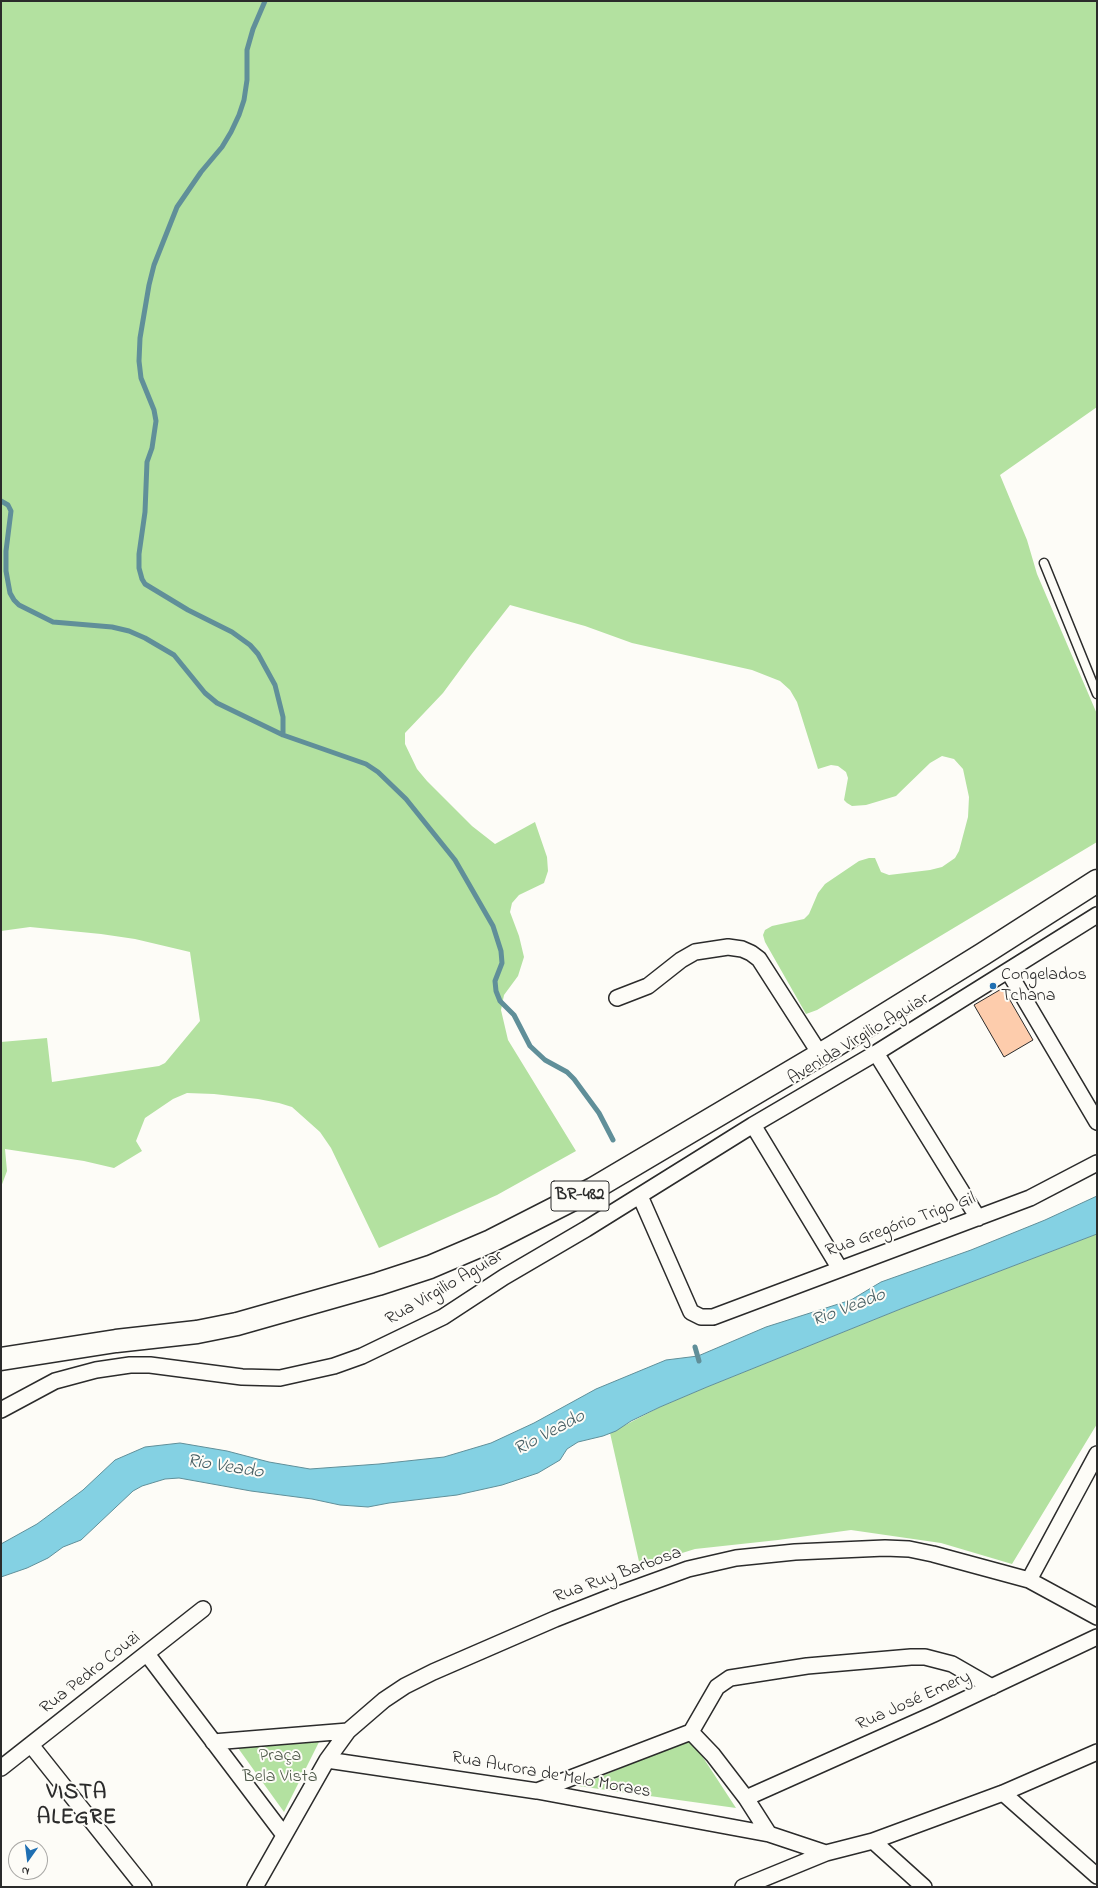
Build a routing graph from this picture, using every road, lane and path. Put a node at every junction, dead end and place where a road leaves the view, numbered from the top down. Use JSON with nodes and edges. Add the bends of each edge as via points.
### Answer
{"nodes":[{"id":1,"x":1044,"y":563,"type":"dead end"},
{"id":2,"x":1097,"y":694,"type":"edge"},
{"id":3,"x":1097,"y":881,"type":"edge"},
{"id":4,"x":1097,"y":915,"type":"edge"},
{"id":5,"x":1008,"y":971,"type":"junction"},
{"id":6,"x":617,"y":998,"type":"dead end"},
{"id":7,"x":876,"y":1053,"type":"junction"},
{"id":8,"x":820,"y":1054,"type":"junction"},
{"id":9,"x":1097,"y":1122,"type":"edge"},
{"id":10,"x":753,"y":1125,"type":"junction"},
{"id":11,"x":1097,"y":1163,"type":"edge"},
{"id":12,"x":640,"y":1196,"type":"junction"},
{"id":13,"x":978,"y":1218,"type":"junction"},
{"id":14,"x":840,"y":1269,"type":"junction"},
{"id":15,"x":1,"y":1359,"type":"edge"},
{"id":16,"x":1,"y":1410,"type":"edge"},
{"id":17,"x":1097,"y":1454,"type":"edge"},
{"id":18,"x":1029,"y":1580,"type":"junction"},
{"id":19,"x":203,"y":1609,"type":"dead end"},
{"id":20,"x":1097,"y":1617,"type":"edge"},
{"id":21,"x":1097,"y":1637,"type":"edge"},
{"id":22,"x":147,"y":1654,"type":"junction"},
{"id":23,"x":992,"y":1687,"type":"junction"},
{"id":24,"x":348,"y":1731,"type":"junction"},
{"id":25,"x":691,"y":1732,"type":"junction"},
{"id":26,"x":213,"y":1742,"type":"junction"},
{"id":27,"x":31,"y":1745,"type":"junction"},
{"id":28,"x":1097,"y":1752,"type":"edge"},
{"id":29,"x":327,"y":1760,"type":"junction"},
{"id":30,"x":1,"y":1768,"type":"edge"},
{"id":31,"x":537,"y":1791,"type":"junction"},
{"id":32,"x":1003,"y":1793,"type":"junction"},
{"id":33,"x":746,"y":1798,"type":"junction"},
{"id":34,"x":769,"y":1834,"type":"junction"},
{"id":35,"x":284,"y":1835,"type":"junction"},
{"id":36,"x":873,"y":1841,"type":"junction"},
{"id":37,"x":826,"y":1853,"type":"junction"},
{"id":38,"x":1097,"y":1876,"type":"edge"},
{"id":39,"x":144,"y":1887,"type":"edge"},
{"id":40,"x":254,"y":1887,"type":"edge"},
{"id":41,"x":743,"y":1887,"type":"edge"},
{"id":42,"x":924,"y":1887,"type":"edge"}],
"edges":[{"from":1,"to":2,"type":"lane"},
{"from":3,"to":8,"type":"highway","number":"BR-482"},
{"from":4,"to":5,"type":"street","name":"Avenida Virgilio Aguiar"},
{"from":5,"to":7,"type":"street","name":"Avenida Virgilio Aguiar"},
{"from":5,"to":9,"type":"street"},
{"from":6,"to":8,"type":"street","via":[[648,986],[695,952],[728,947],[742,949],[759,959]]},
{"from":7,"to":10,"type":"street","name":"Avenida Virgilio Aguiar"},
{"from":7,"to":13,"type":"street"},
{"from":8,"to":15,"type":"highway","number":"BR-482","via":[[593,1189],[491,1241],[430,1266],[330,1299],[237,1324],[197,1332],[116,1341]]},
{"from":10,"to":12,"type":"street","name":"Avenida Virgilio Aguiar"},
{"from":10,"to":14,"type":"street"},
{"from":11,"to":13,"type":"street","name":"Rua Gregório Trigo Gil","via":[[1030,1198]]},
{"from":12,"to":14,"type":"street","name":"Rua Gregório Trigo Gil","via":[[691,1312],[701,1317],[713,1317]]},
{"from":12,"to":16,"type":"street","name":"Rua Virgilio Aguiar","via":[[443,1317],[362,1356],[334,1366],[280,1378],[242,1377],[150,1365],[130,1365],[96,1370],[55,1381]]},
{"from":13,"to":14,"type":"street","name":"Rua Gregório Trigo Gil"},
{"from":17,"to":18,"type":"street"},
{"from":18,"to":20,"type":"street","name":"Rua Ruy Barbosa"},
{"from":18,"to":24,"type":"street","name":"Rua Ruy Barbosa","via":[[909,1549],[795,1552],[736,1558],[688,1569],[616,1595],[433,1672],[384,1700]]},
{"from":19,"to":22,"type":"street","name":"Rua Pedro Couzi"},
{"from":21,"to":23,"type":"street","name":"Rua José Emery"},
{"from":22,"to":26,"type":"street"},
{"from":22,"to":27,"type":"street","name":"Rua Pedro Couzi"},
{"from":23,"to":25,"type":"street","via":[[952,1664],[925,1657],[808,1666],[730,1678],[722,1682]]},
{"from":23,"to":33,"type":"street","name":"Rua José Emery"},
{"from":24,"to":26,"type":"street"},
{"from":24,"to":29,"type":"street","name":"Rua Ruy Barbosa"},
{"from":25,"to":31,"type":"street"},
{"from":25,"to":33,"type":"street","via":[[713,1755]]},
{"from":26,"to":35,"type":"street"},
{"from":27,"to":30,"type":"street","name":"Rua Pedro Couzi"},
{"from":27,"to":39,"type":"street"},
{"from":28,"to":32,"type":"street"},
{"from":29,"to":31,"type":"street","name":"Rua Aurora de Melo Moraes"},
{"from":29,"to":35,"type":"street","name":"Rua Ruy Barbosa"},
{"from":31,"to":34,"type":"street","name":"Rua Aurora de Melo Moraes"},
{"from":32,"to":36,"type":"street"},
{"from":32,"to":38,"type":"street"},
{"from":33,"to":34,"type":"street"},
{"from":34,"to":37,"type":"street","name":"Rua Aurora de Melo Moraes"},
{"from":35,"to":40,"type":"street","name":"Rua Ruy Barbosa"},
{"from":36,"to":37,"type":"street"},
{"from":36,"to":42,"type":"street"},
{"from":37,"to":41,"type":"street"}]}
